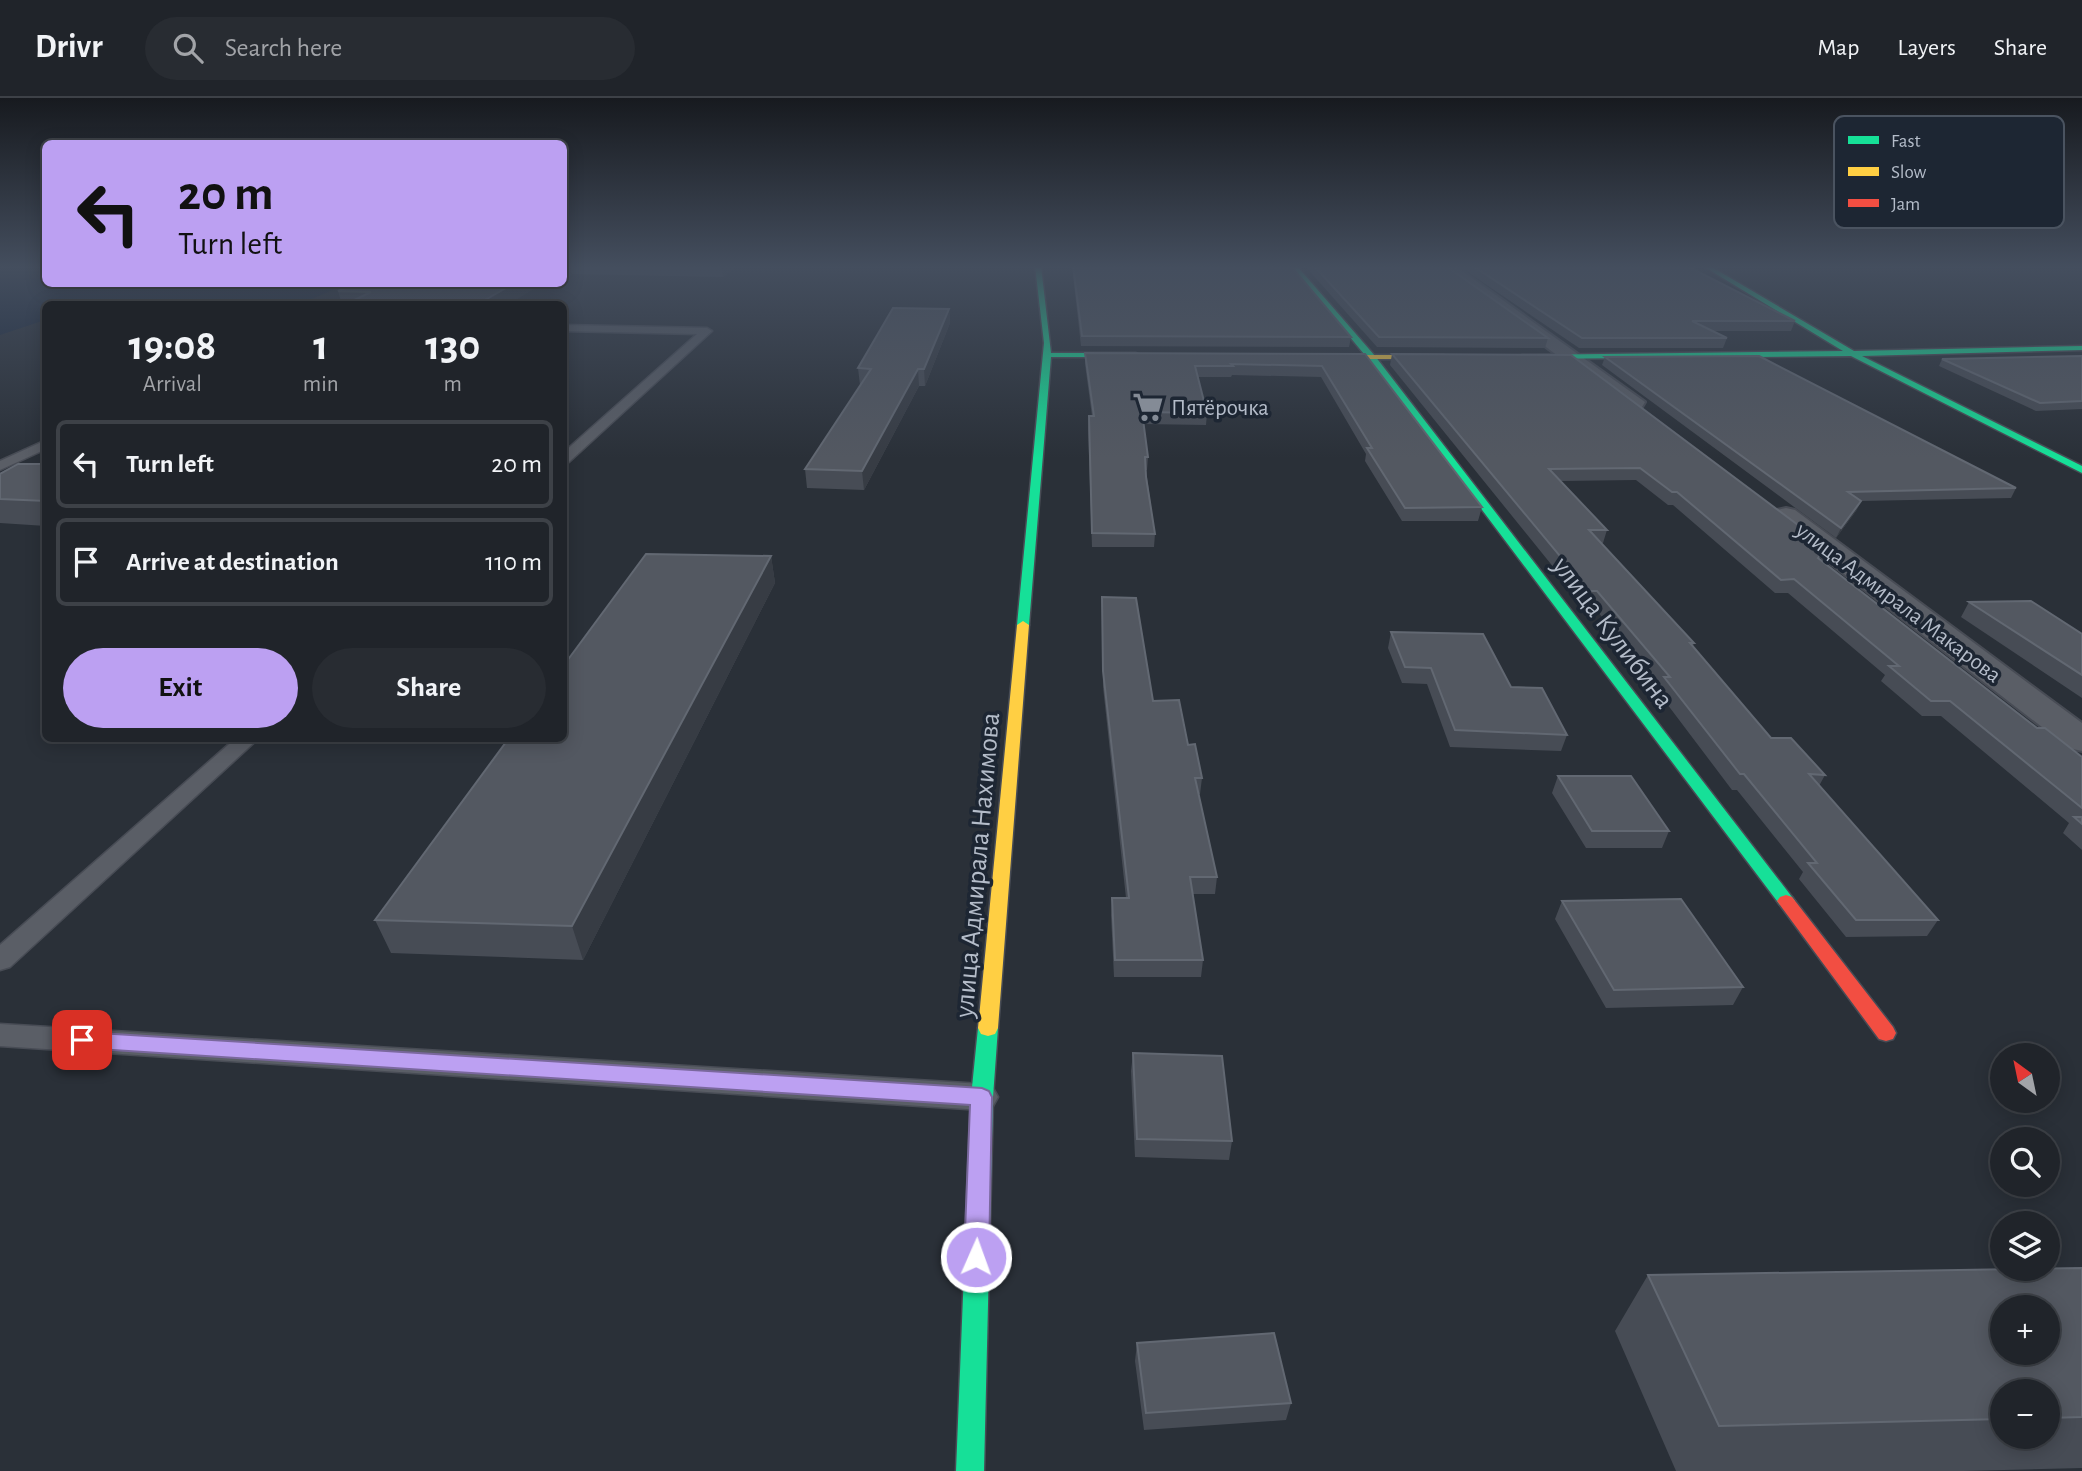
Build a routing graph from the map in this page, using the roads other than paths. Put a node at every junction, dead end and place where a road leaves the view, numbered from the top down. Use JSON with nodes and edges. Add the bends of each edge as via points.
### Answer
{"nodes":[{"id":1,"x":663,"y":330,"type":"edge"},
{"id":2,"x":1045,"y":330,"type":"edge"},
{"id":3,"x":1349,"y":330,"type":"edge"},
{"id":4,"x":1537,"y":330,"type":"edge"},
{"id":5,"x":1813,"y":330,"type":"edge"},
{"id":6,"x":2082,"y":348,"type":"edge"},
{"id":7,"x":1851,"y":353,"type":"junction"},
{"id":8,"x":1048,"y":355,"type":"junction"},
{"id":9,"x":1156,"y":356,"type":"edge"},
{"id":10,"x":1573,"y":356,"type":"junction"},
{"id":11,"x":1304,"y":357,"type":"edge"},
{"id":12,"x":1466,"y":357,"type":"edge"},
{"id":13,"x":1506,"y":357,"type":"edge"},
{"id":14,"x":1372,"y":358,"type":"junction"},
{"id":15,"x":1651,"y":415,"type":"edge"},
{"id":16,"x":42,"y":446,"type":"edge"},
{"id":17,"x":567,"y":456,"type":"edge"},
{"id":18,"x":0,"y":466,"type":"edge"},
{"id":19,"x":2082,"y":470,"type":"edge"},
{"id":20,"x":1761,"y":498,"type":"edge"},
{"id":21,"x":2082,"y":740,"type":"edge"},
{"id":22,"x":245,"y":742,"type":"edge"},
{"id":23,"x":0,"y":960,"type":"edge"},
{"id":24,"x":1886,"y":1033,"type":"dead end"},
{"id":25,"x":0,"y":1035,"type":"edge"},
{"id":26,"x":982,"y":1097,"type":"junction"},
{"id":27,"x":970,"y":1471,"type":"edge"}],
"edges":[{"from":1,"to":17,"type":"lane","via":[[707,331]]},
{"from":2,"to":8,"type":"street","name":"улица Адмирала Нахимова"},
{"from":3,"to":14,"type":"street","name":"улица Кулибина"},
{"from":4,"to":10,"type":"street"},
{"from":5,"to":7,"type":"street"},
{"from":6,"to":7,"type":"street"},
{"from":7,"to":10,"type":"street"},
{"from":7,"to":19,"type":"street"},
{"from":8,"to":9,"type":"street"},
{"from":8,"to":26,"type":"street","name":"улица Адмирала Нахимова"},
{"from":10,"to":13,"type":"street"},
{"from":10,"to":15,"type":"street"},
{"from":11,"to":14,"type":"street"},
{"from":12,"to":14,"type":"street"},
{"from":14,"to":24,"type":"street","name":"улица Кулибина"},
{"from":16,"to":18,"type":"lane"},
{"from":20,"to":21,"type":"street","name":"улица Адмирала Макарова"},
{"from":22,"to":23,"type":"lane"},
{"from":25,"to":26,"type":"lane"},
{"from":26,"to":27,"type":"street","name":"улица Адмирала Нахимова"}]}
